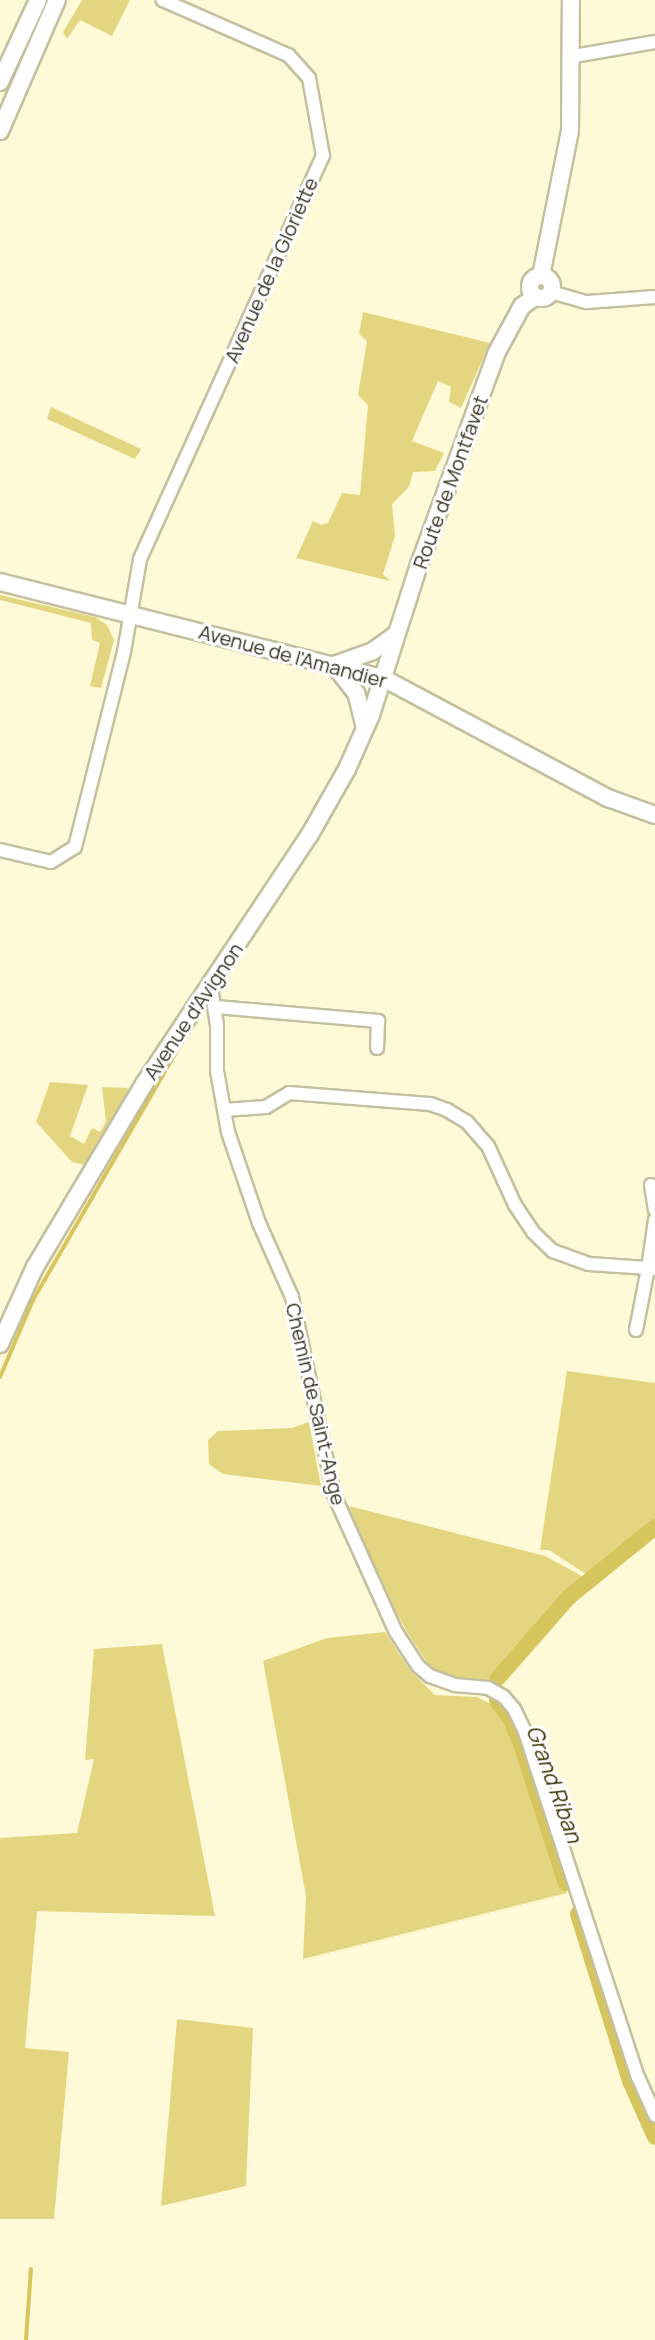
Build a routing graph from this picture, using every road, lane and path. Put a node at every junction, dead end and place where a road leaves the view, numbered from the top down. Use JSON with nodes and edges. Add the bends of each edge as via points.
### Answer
{"nodes":[{"id":1,"x":38,"y":0,"type":"edge"},
{"id":2,"x":57,"y":0,"type":"edge"},
{"id":3,"x":163,"y":0,"type":"edge"},
{"id":4,"x":571,"y":0,"type":"edge"},
{"id":5,"x":655,"y":42,"type":"edge"},
{"id":6,"x":574,"y":56,"type":"junction"},
{"id":7,"x":0,"y":82,"type":"edge"},
{"id":8,"x":0,"y":131,"type":"edge"},
{"id":9,"x":543,"y":294,"type":"junction"},
{"id":10,"x":655,"y":297,"type":"edge"},
{"id":11,"x":0,"y":582,"type":"edge"},
{"id":12,"x":130,"y":613,"type":"junction"},
{"id":13,"x":395,"y":635,"type":"junction"},
{"id":14,"x":334,"y":665,"type":"junction"},
{"id":15,"x":383,"y":678,"type":"junction"},
{"id":16,"x":366,"y":730,"type":"junction"},
{"id":17,"x":655,"y":815,"type":"edge"},
{"id":18,"x":0,"y":850,"type":"edge"},
{"id":19,"x":210,"y":981,"type":"junction"},
{"id":20,"x":216,"y":1007,"type":"junction"},
{"id":21,"x":377,"y":1048,"type":"dead end"},
{"id":22,"x":224,"y":1110,"type":"junction"},
{"id":23,"x":651,"y":1185,"type":"dead end"},
{"id":24,"x":655,"y":1210,"type":"edge"},
{"id":25,"x":655,"y":1220,"type":"edge"},
{"id":26,"x":652,"y":1269,"type":"edge"},
{"id":27,"x":636,"y":1330,"type":"dead end"},
{"id":28,"x":0,"y":1344,"type":"edge"},
{"id":29,"x":655,"y":2115,"type":"edge"}],
"edges":[{"from":1,"to":7,"type":"street"},
{"from":2,"to":8,"type":"street"},
{"from":3,"to":12,"type":"street","name":"Avenue de la Gloriette","via":[[288,55],[309,78],[323,156],[140,559]]},
{"from":4,"to":6,"type":"street"},
{"from":5,"to":6,"type":"street"},
{"from":6,"to":9,"type":"street","via":[[566,159],[541,276],[530,285]]},
{"from":9,"to":10,"type":"street","via":[[587,302]]},
{"from":9,"to":13,"type":"street","name":"Route de Montfavet","via":[[522,306],[497,352]]},
{"from":11,"to":12,"type":"street","name":"Avenue de l'Amandier"},
{"from":12,"to":14,"type":"street","name":"Avenue de l'Amandier"},
{"from":12,"to":18,"type":"street","name":"Avenue de la Gloriette","via":[[75,847],[51,862]]},
{"from":13,"to":14,"type":"street","via":[[373,651]]},
{"from":13,"to":15,"type":"street","name":"Route de Montfavet"},
{"from":14,"to":15,"type":"street","name":"Avenue de l'Amandier"},
{"from":14,"to":16,"type":"street","via":[[356,693]]},
{"from":15,"to":16,"type":"street","name":"Avenue d'Avignon"},
{"from":15,"to":17,"type":"street","name":"Avenue de l'Amandier","via":[[608,798]]},
{"from":16,"to":19,"type":"street","name":"Avenue d'Avignon","via":[[309,836]]},
{"from":19,"to":20,"type":"street","name":"Chemin de Saint-Ange"},
{"from":19,"to":28,"type":"street","name":"Avenue d'Avignon","via":[[35,1267]]},
{"from":20,"to":21,"type":"street","via":[[378,1021]]},
{"from":20,"to":22,"type":"street","name":"Chemin de Saint-Ange"},
{"from":22,"to":26,"type":"street","via":[[266,1107],[289,1093],[430,1104],[447,1110],[467,1122],[488,1146],[515,1205],[553,1251],[589,1264]]},
{"from":22,"to":29,"type":"street","name":"Chemin de Saint-Ange","via":[[259,1223],[292,1297],[334,1495],[359,1555],[418,1666],[455,1685],[488,1688],[514,1709]]},
{"from":23,"to":24,"type":"street"},
{"from":25,"to":26,"type":"street"},
{"from":26,"to":27,"type":"street"}]}
